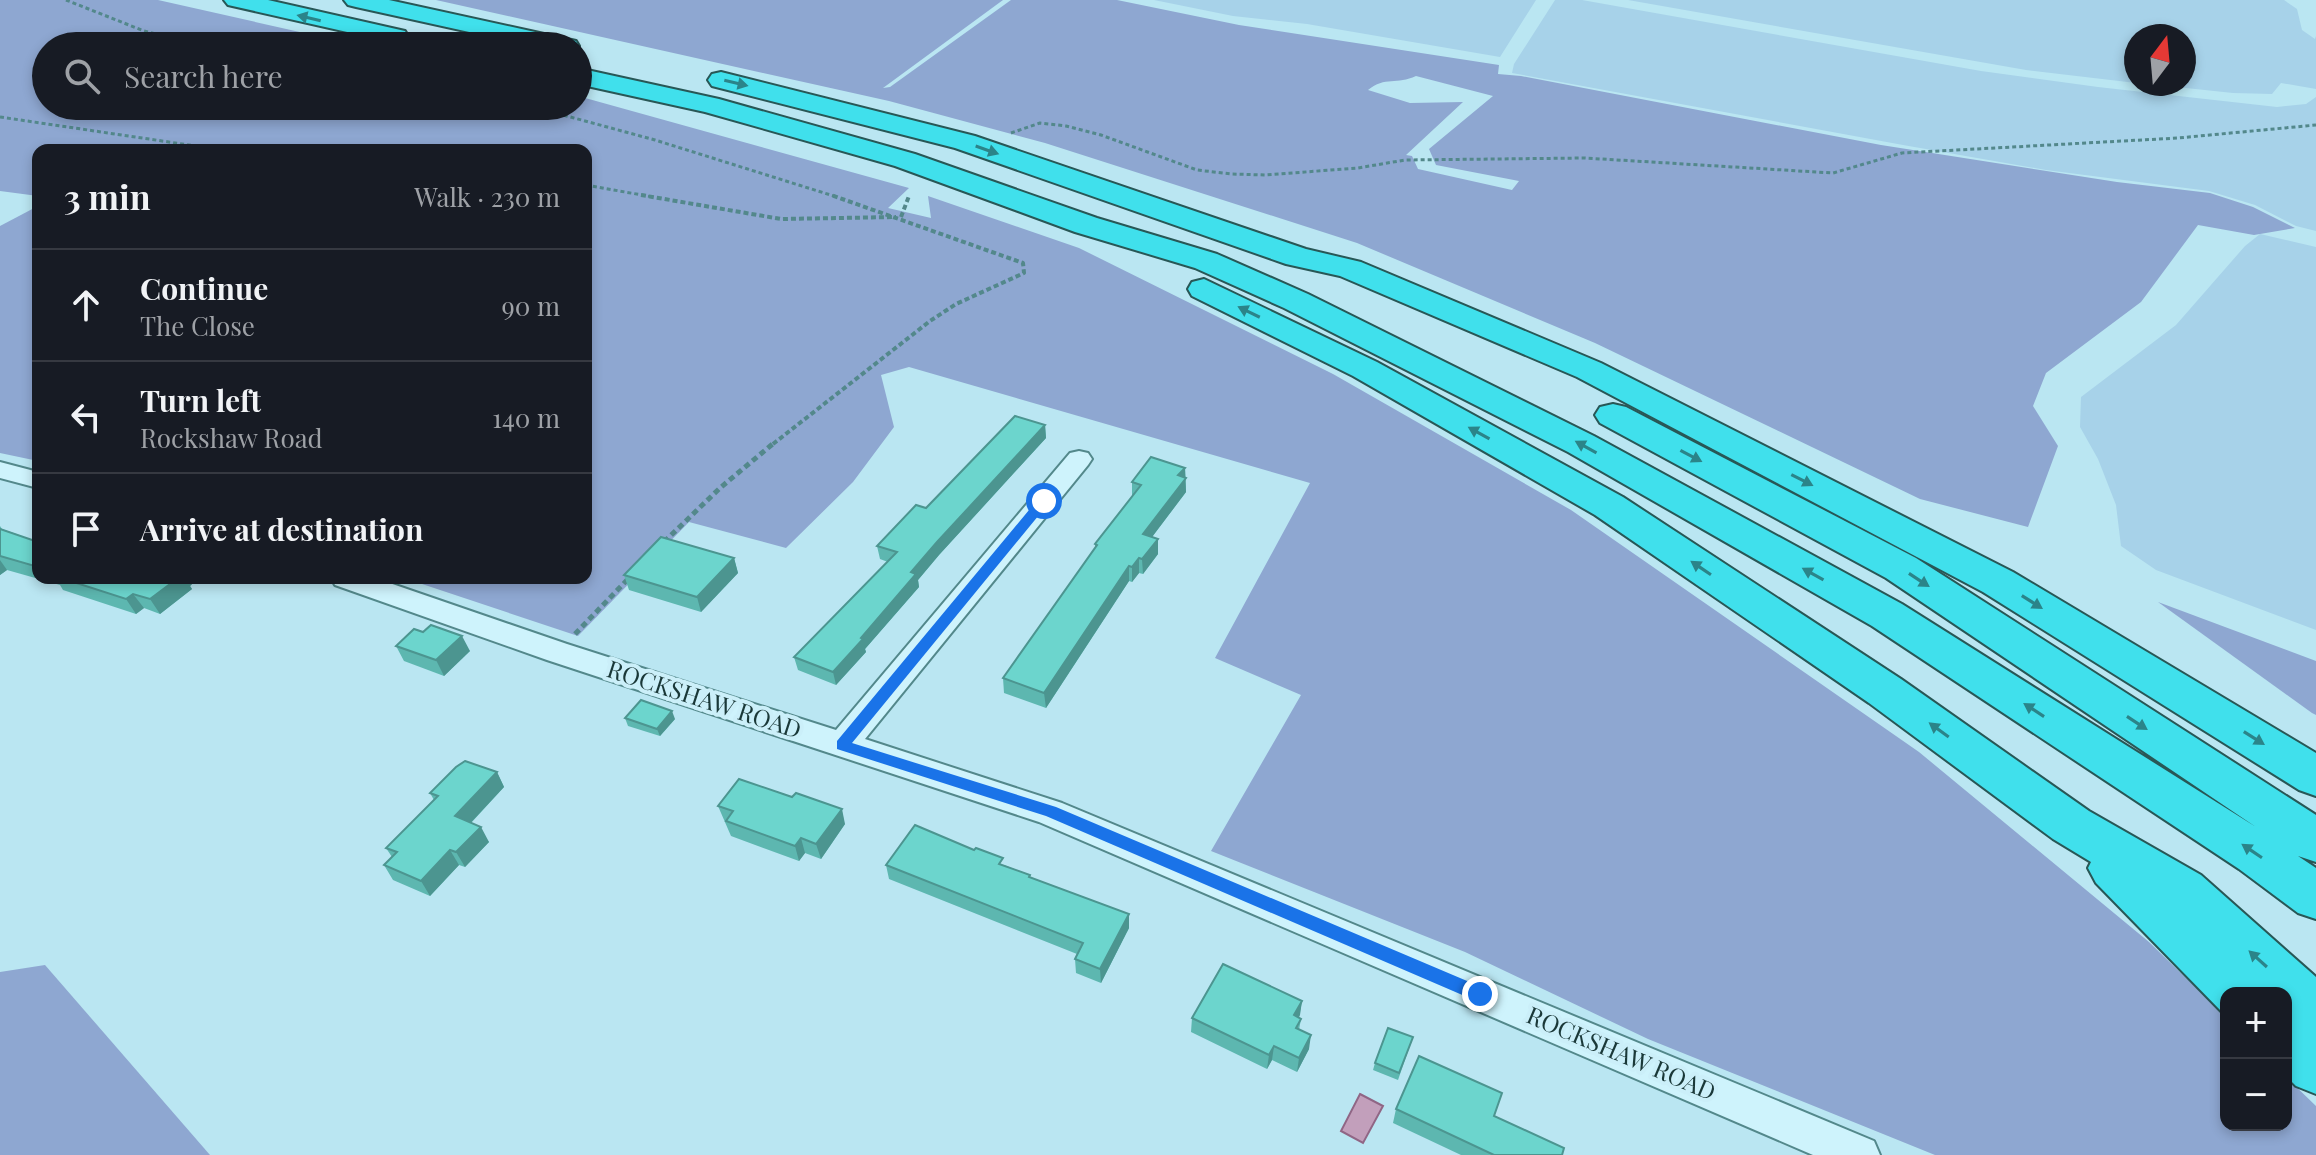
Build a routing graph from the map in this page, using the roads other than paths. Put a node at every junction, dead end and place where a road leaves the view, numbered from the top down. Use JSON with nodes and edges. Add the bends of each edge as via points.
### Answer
{"nodes":[{"id":1,"x":236,"y":0,"type":"edge"},
{"id":2,"x":356,"y":0,"type":"edge"},
{"id":3,"x":377,"y":32,"type":"edge"},
{"id":4,"x":483,"y":32,"type":"edge"},
{"id":5,"x":592,"y":61,"type":"edge"},
{"id":6,"x":693,"y":74,"type":"dead end"},
{"id":7,"x":1086,"y":225,"type":"junction"},
{"id":8,"x":1297,"y":257,"type":"junction"},
{"id":9,"x":1079,"y":459,"type":"dead end"},
{"id":10,"x":0,"y":470,"type":"edge"},
{"id":11,"x":32,"y":478,"type":"edge"},
{"id":12,"x":362,"y":584,"type":"edge"},
{"id":13,"x":842,"y":745,"type":"junction"},
{"id":14,"x":2316,"y":777,"type":"edge"},
{"id":15,"x":2071,"y":825,"type":"junction"},
{"id":16,"x":2316,"y":841,"type":"edge"},
{"id":17,"x":2316,"y":897,"type":"edge"},
{"id":18,"x":2235,"y":987,"type":"edge"},
{"id":19,"x":2316,"y":1012,"type":"edge"},
{"id":20,"x":2292,"y":1043,"type":"edge"},
{"id":21,"x":2316,"y":1067,"type":"edge"},
{"id":22,"x":1860,"y":1155,"type":"edge"}],
"edges":[{"from":3,"to":1,"type":"highway","one_way":true},
{"from":2,"to":4,"type":"highway"},
{"from":5,"to":7,"type":"highway","via":[[710,105],[905,160]]},
{"from":6,"to":8,"type":"highway","one_way":true,"via":[[965,142]]},
{"from":15,"to":7,"type":"highway","one_way":true,"via":[[1885,691],[1609,506],[1365,369]]},
{"from":17,"to":7,"type":"highway","one_way":true,"via":[[1887,615],[1581,444],[1283,295],[1206,261]]},
{"from":8,"to":14,"type":"highway","one_way":true,"via":[[1350,269],[1589,370],[1998,582]]},
{"from":8,"to":16,"type":"highway","one_way":true,"via":[[1334,282],[1550,381],[1901,568]]},
{"from":9,"to":13,"type":"street"},
{"from":10,"to":11,"type":"street"},
{"from":12,"to":13,"type":"street","name":"ROCKSHAW ROAD"},
{"from":13,"to":22,"type":"street","name":"ROCKSHAW ROAD","via":[[1050,812]]},
{"from":15,"to":18,"type":"highway"},
{"from":19,"to":15,"type":"highway","one_way":true,"via":[[2183,891]]},
{"from":20,"to":21,"type":"highway"}]}
